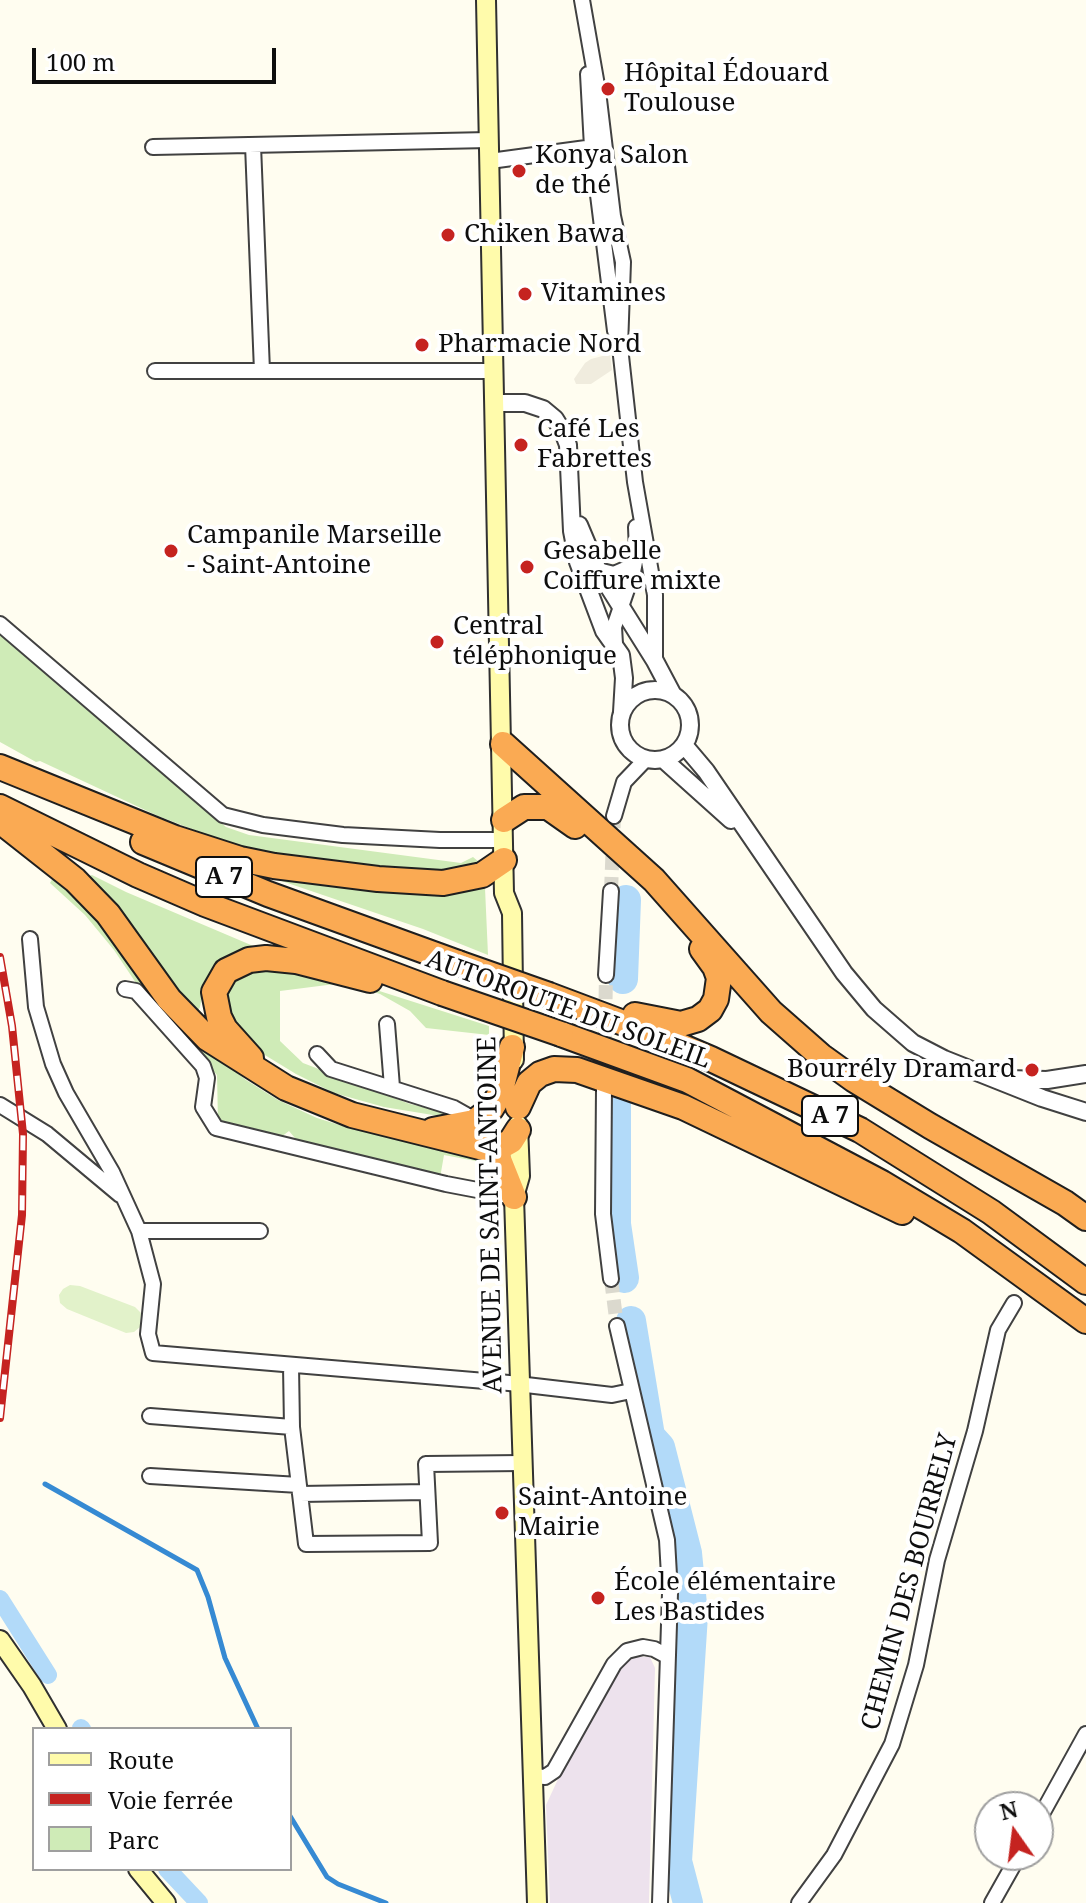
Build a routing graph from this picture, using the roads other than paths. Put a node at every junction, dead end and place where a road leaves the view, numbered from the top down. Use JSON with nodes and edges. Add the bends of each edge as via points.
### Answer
{"nodes":[{"id":1,"x":486,"y":0,"type":"edge"},
{"id":2,"x":582,"y":0,"type":"edge"},
{"id":3,"x":489,"y":140,"type":"junction"},
{"id":4,"x":253,"y":145,"type":"junction"},
{"id":5,"x":598,"y":146,"type":"junction"},
{"id":6,"x":153,"y":147,"type":"dead end"},
{"id":7,"x":490,"y":161,"type":"junction"},
{"id":8,"x":155,"y":371,"type":"dead end"},
{"id":9,"x":262,"y":371,"type":"junction"},
{"id":10,"x":495,"y":371,"type":"junction"},
{"id":11,"x":495,"y":403,"type":"junction"},
{"id":12,"x":635,"y":482,"type":"junction"},
{"id":13,"x":572,"y":500,"type":"junction"},
{"id":14,"x":636,"y":558,"type":"junction"},
{"id":15,"x":598,"y":570,"type":"junction"},
{"id":16,"x":622,"y":609,"type":"junction"},
{"id":17,"x":0,"y":624,"type":"edge"},
{"id":18,"x":615,"y":644,"type":"junction"},
{"id":19,"x":655,"y":661,"type":"junction"},
{"id":20,"x":673,"y":695,"type":"junction"},
{"id":21,"x":622,"y":712,"type":"junction"},
{"id":22,"x":503,"y":744,"type":"junction"},
{"id":23,"x":684,"y":745,"type":"junction"},
{"id":24,"x":646,"y":759,"type":"junction"},
{"id":25,"x":663,"y":759,"type":"junction"},
{"id":26,"x":0,"y":768,"type":"edge"},
{"id":27,"x":0,"y":807,"type":"edge"},
{"id":28,"x":614,"y":816,"type":"tunnel mouth"},
{"id":29,"x":0,"y":821,"type":"edge"},
{"id":30,"x":504,"y":840,"type":"junction"},
{"id":31,"x":752,"y":841,"type":"junction"},
{"id":32,"x":611,"y":891,"type":"tunnel mouth"},
{"id":33,"x":30,"y":939,"type":"dead end"},
{"id":34,"x":606,"y":975,"type":"tunnel mouth"},
{"id":35,"x":125,"y":989,"type":"dead end"},
{"id":36,"x":549,"y":995,"type":"junction"},
{"id":37,"x":442,"y":996,"type":"junction"},
{"id":38,"x":387,"y":1024,"type":"dead end"},
{"id":39,"x":512,"y":1047,"type":"junction"},
{"id":40,"x":317,"y":1054,"type":"dead end"},
{"id":41,"x":1086,"y":1074,"type":"edge"},
{"id":42,"x":269,"y":1078,"type":"junction"},
{"id":43,"x":997,"y":1078,"type":"junction"},
{"id":44,"x":392,"y":1087,"type":"junction"},
{"id":45,"x":604,"y":1088,"type":"tunnel mouth"},
{"id":46,"x":0,"y":1105,"type":"edge"},
{"id":47,"x":1086,"y":1112,"type":"edge"},
{"id":48,"x":518,"y":1118,"type":"junction"},
{"id":49,"x":480,"y":1139,"type":"junction"},
{"id":50,"x":120,"y":1195,"type":"junction"},
{"id":51,"x":514,"y":1197,"type":"junction"},
{"id":52,"x":1086,"y":1218,"type":"edge"},
{"id":53,"x":139,"y":1231,"type":"junction"},
{"id":54,"x":260,"y":1231,"type":"dead end"},
{"id":55,"x":1013,"y":1267,"type":"junction"},
{"id":56,"x":611,"y":1279,"type":"tunnel mouth"},
{"id":57,"x":1086,"y":1282,"type":"edge"},
{"id":58,"x":1014,"y":1303,"type":"dead end"},
{"id":59,"x":1086,"y":1321,"type":"edge"},
{"id":60,"x":617,"y":1326,"type":"tunnel mouth"},
{"id":61,"x":291,"y":1366,"type":"junction"},
{"id":62,"x":520,"y":1387,"type":"junction"},
{"id":63,"x":631,"y":1391,"type":"junction"},
{"id":64,"x":150,"y":1416,"type":"dead end"},
{"id":65,"x":292,"y":1427,"type":"junction"},
{"id":66,"x":522,"y":1463,"type":"junction"},
{"id":67,"x":150,"y":1476,"type":"dead end"},
{"id":68,"x":299,"y":1489,"type":"junction"},
{"id":69,"x":427,"y":1492,"type":"junction"},
{"id":70,"x":0,"y":1640,"type":"edge"},
{"id":71,"x":667,"y":1656,"type":"junction"},
{"id":72,"x":56,"y":1727,"type":"edge"},
{"id":73,"x":1086,"y":1734,"type":"edge"},
{"id":74,"x":531,"y":1776,"type":"junction"},
{"id":75,"x":1054,"y":1792,"type":"edge"},
{"id":76,"x":140,"y":1871,"type":"edge"},
{"id":77,"x":1010,"y":1871,"type":"edge"},
{"id":78,"x":166,"y":1903,"type":"edge"},
{"id":79,"x":537,"y":1903,"type":"edge"},
{"id":80,"x":660,"y":1903,"type":"edge"},
{"id":81,"x":799,"y":1903,"type":"edge"},
{"id":82,"x":992,"y":1903,"type":"edge"}],
"edges":[{"from":1,"to":3,"type":"main road","name":"AVENUE DE SAINT-ANTOINE"},
{"from":2,"to":5,"type":"street"},
{"from":3,"to":4,"type":"street"},
{"from":3,"to":7,"type":"main road","name":"AVENUE DE SAINT-ANTOINE"},
{"from":4,"to":6,"type":"street"},
{"from":4,"to":9,"type":"street"},
{"from":5,"to":7,"type":"street"},
{"from":5,"to":12,"type":"street","via":[[623,262],[620,347]]},
{"from":7,"to":10,"type":"main road","name":"AVENUE DE SAINT-ANTOINE"},
{"from":8,"to":9,"type":"street"},
{"from":9,"to":10,"type":"street"},
{"from":10,"to":11,"type":"main road","name":"AVENUE DE SAINT-ANTOINE"},
{"from":11,"to":13,"type":"street","via":[[525,403],[555,419],[568,445]]},
{"from":11,"to":22,"type":"main road","name":"AVENUE DE SAINT-ANTOINE"},
{"from":12,"to":14,"type":"street"},
{"from":12,"to":19,"type":"street","via":[[655,595]]},
{"from":13,"to":15,"type":"street"},
{"from":13,"to":18,"type":"street","via":[[578,562],[604,631]]},
{"from":14,"to":15,"type":"street","via":[[614,574]]},
{"from":14,"to":16,"type":"street"},
{"from":15,"to":16,"type":"street"},
{"from":16,"to":18,"type":"street","via":[[614,627]]},
{"from":16,"to":19,"type":"street"},
{"from":17,"to":30,"type":"street","via":[[223,815],[343,835]]},
{"from":18,"to":21,"type":"street","via":[[622,660]]},
{"from":19,"to":20,"type":"street"},
{"from":20,"to":21,"type":"street","via":[[649,690]]},
{"from":20,"to":23,"type":"street","via":[[688,712]]},
{"from":21,"to":24,"type":"street","via":[[623,741]]},
{"from":22,"to":30,"type":"main road","name":"AVENUE DE SAINT-ANTOINE"},
{"from":22,"to":52,"type":"highway","via":[[654,880],[771,1012],[821,1056]]},
{"from":23,"to":25,"type":"street"},
{"from":23,"to":31,"type":"street"},
{"from":24,"to":25,"type":"street"},
{"from":24,"to":28,"type":"street","via":[[624,782]]},
{"from":25,"to":31,"type":"street"},
{"from":26,"to":30,"type":"highway","via":[[163,834],[274,866],[443,883],[482,875]]},
{"from":26,"to":36,"type":"highway","name":"AUTOROUTE DU SOLEIL","number":"A 7","bridge":true,"via":[[210,872]]},
{"from":27,"to":37,"type":"highway","name":"AUTOROUTE DU SOLEIL","number":"A 7","via":[[205,904]]},
{"from":29,"to":42,"type":"highway","via":[[75,880],[108,914],[192,1025]]},
{"from":30,"to":36,"type":"highway","via":[[524,807],[548,807],[631,875],[710,959],[719,978],[710,1010],[681,1024]]},
{"from":30,"to":39,"type":"main road","name":"AVENUE DE SAINT-ANTOINE","via":[[504,893],[512,913]]},
{"from":31,"to":43,"type":"street","via":[[874,1009],[913,1043]]},
{"from":32,"to":34,"type":"street"},
{"from":33,"to":50,"type":"street","via":[[45,1042],[62,1086]]},
{"from":35,"to":51,"type":"street","via":[[136,991],[203,1066],[203,1107],[216,1128]]},
{"from":36,"to":57,"type":"highway","name":"AUTOROUTE DU SOLEIL","number":"A 7","via":[[711,1059],[860,1130],[991,1212]]},
{"from":37,"to":42,"type":"highway","via":[[296,961],[266,958],[236,965],[214,992],[219,1017]]},
{"from":37,"to":55,"type":"highway","name":"AUTOROUTE DU SOLEIL","number":"A 7","bridge":true,"via":[[687,1080],[895,1191]]},
{"from":38,"to":44,"type":"street"},
{"from":39,"to":48,"type":"main road","name":"AVENUE DE SAINT-ANTOINE"},
{"from":39,"to":49,"type":"highway","via":[[500,1094]]},
{"from":40,"to":44,"type":"street","via":[[339,1072]]},
{"from":41,"to":43,"type":"street","via":[[1047,1080]]},
{"from":42,"to":49,"type":"highway","via":[[333,1109]]},
{"from":43,"to":47,"type":"street"},
{"from":44,"to":49,"type":"street","via":[[470,1117]]},
{"from":45,"to":56,"type":"street","via":[[603,1214]]},
{"from":46,"to":50,"type":"street","via":[[47,1134]]},
{"from":48,"to":49,"type":"highway","via":[[511,1141]]},
{"from":48,"to":51,"type":"main road","name":"AVENUE DE SAINT-ANTOINE","via":[[520,1176]]},
{"from":48,"to":55,"type":"highway","via":[[529,1083],[540,1074],[577,1070],[683,1107]]},
{"from":49,"to":51,"type":"highway","via":[[498,1157]]},
{"from":50,"to":53,"type":"street"},
{"from":51,"to":62,"type":"main road","name":"AVENUE DE SAINT-ANTOINE"},
{"from":53,"to":54,"type":"street"},
{"from":53,"to":61,"type":"street","via":[[153,1284],[148,1334],[153,1353]]},
{"from":55,"to":59,"type":"highway","name":"AUTOROUTE DU SOLEIL","number":"A 7"},
{"from":58,"to":81,"type":"street","name":"CHEMIN DES BOURRELY","via":[[998,1330],[892,1744],[834,1855]]},
{"from":60,"to":63,"type":"street"},
{"from":61,"to":62,"type":"street"},
{"from":61,"to":65,"type":"street"},
{"from":62,"to":63,"type":"street","via":[[612,1395]]},
{"from":62,"to":66,"type":"main road","name":"AVENUE DE SAINT-ANTOINE"},
{"from":63,"to":71,"type":"street","via":[[667,1540]]},
{"from":64,"to":65,"type":"street"},
{"from":65,"to":68,"type":"street"},
{"from":66,"to":69,"type":"street","via":[[426,1464]]},
{"from":66,"to":74,"type":"main road","name":"AVENUE DE SAINT-ANTOINE"},
{"from":67,"to":68,"type":"street"},
{"from":68,"to":69,"type":"street"},
{"from":68,"to":69,"type":"street","via":[[306,1544],[430,1543]]},
{"from":70,"to":72,"type":"main road"},
{"from":71,"to":74,"type":"street","via":[[643,1647],[627,1651],[614,1664],[554,1771]]},
{"from":71,"to":80,"type":"street"},
{"from":73,"to":75,"type":"street"},
{"from":74,"to":79,"type":"main road","name":"AVENUE DE SAINT-ANTOINE"},
{"from":76,"to":78,"type":"main road"},
{"from":77,"to":82,"type":"street"}]}
